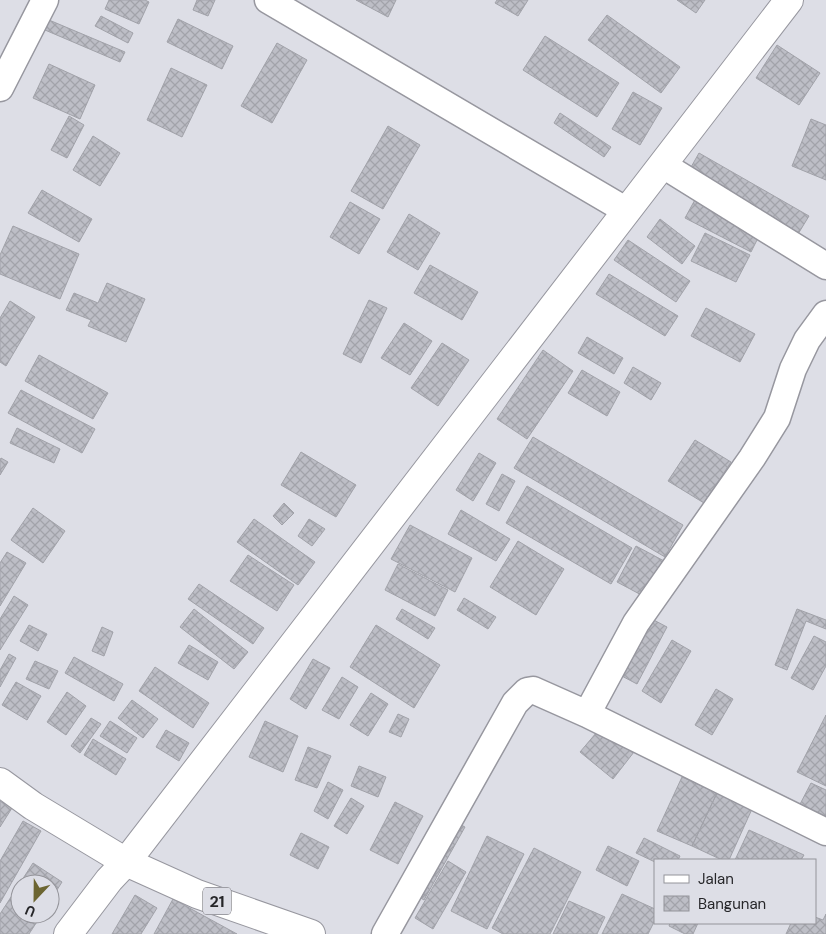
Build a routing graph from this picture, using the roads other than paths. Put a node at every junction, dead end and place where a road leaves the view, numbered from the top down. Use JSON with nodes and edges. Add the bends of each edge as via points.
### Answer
{"nodes":[{"id":1,"x":46,"y":0,"type":"edge"},
{"id":2,"x":268,"y":0,"type":"edge"},
{"id":3,"x":789,"y":0,"type":"edge"},
{"id":4,"x":0,"y":88,"type":"edge"},
{"id":5,"x":662,"y":165,"type":"junction"},
{"id":6,"x":627,"y":212,"type":"junction"},
{"id":7,"x":826,"y":266,"type":"edge"},
{"id":8,"x":826,"y":314,"type":"edge"},
{"id":9,"x":587,"y":714,"type":"junction"},
{"id":10,"x":0,"y":782,"type":"edge"},
{"id":11,"x":826,"y":832,"type":"edge"},
{"id":12,"x":126,"y":862,"type":"junction"},
{"id":13,"x":68,"y":934,"type":"edge"},
{"id":14,"x":311,"y":934,"type":"edge"},
{"id":15,"x":385,"y":934,"type":"edge"}],
"edges":[{"from":1,"to":4,"type":"street"},
{"from":2,"to":6,"type":"street"},
{"from":3,"to":5,"type":"main road"},
{"from":5,"to":6,"type":"main road"},
{"from":5,"to":7,"type":"street"},
{"from":6,"to":12,"type":"main road"},
{"from":8,"to":9,"type":"street","via":[[807,340],[793,368],[777,418],[636,623]]},
{"from":9,"to":11,"type":"street"},
{"from":9,"to":15,"type":"street","via":[[533,690],[527,690],[515,703]]},
{"from":10,"to":12,"type":"main road","number":"21","via":[[33,806]]},
{"from":12,"to":13,"type":"main road"},
{"from":12,"to":14,"type":"main road","number":"21","via":[[198,894]]}]}
